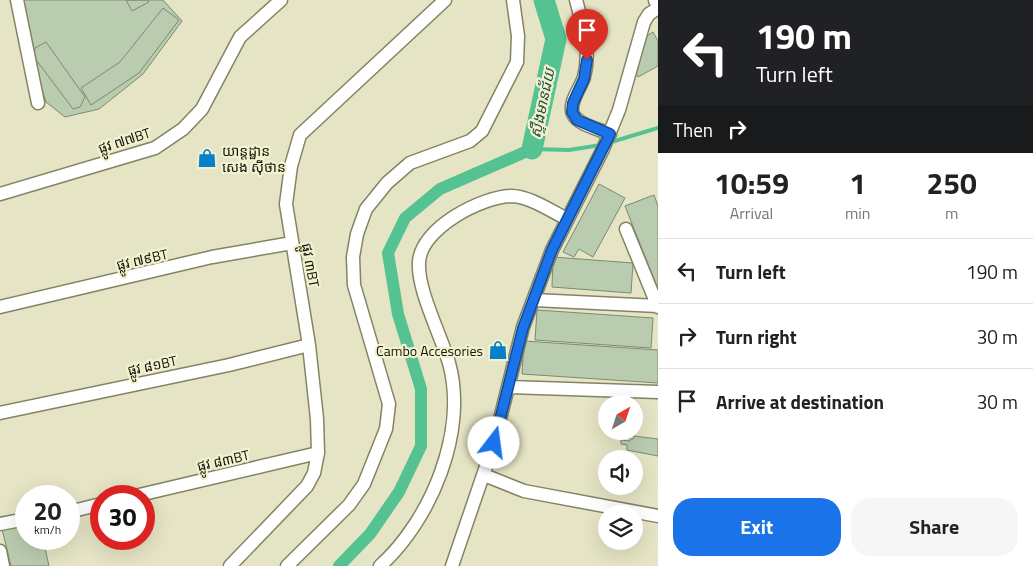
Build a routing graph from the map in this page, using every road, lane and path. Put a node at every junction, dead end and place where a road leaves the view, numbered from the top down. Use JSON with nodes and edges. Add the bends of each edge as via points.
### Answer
{"nodes":[{"id":1,"x":17,"y":0,"type":"edge"},
{"id":2,"x":281,"y":0,"type":"edge"},
{"id":3,"x":445,"y":0,"type":"edge"},
{"id":4,"x":513,"y":0,"type":"edge"},
{"id":5,"x":576,"y":0,"type":"edge"},
{"id":6,"x":658,"y":8,"type":"edge"},
{"id":7,"x":38,"y":103,"type":"dead end"},
{"id":8,"x":609,"y":135,"type":"junction"},
{"id":9,"x":0,"y":194,"type":"edge"},
{"id":10,"x":567,"y":219,"type":"junction"},
{"id":11,"x":626,"y":229,"type":"dead end"},
{"id":12,"x":292,"y":244,"type":"junction"},
{"id":13,"x":534,"y":300,"type":"junction"},
{"id":14,"x":0,"y":307,"type":"edge"},
{"id":15,"x":658,"y":307,"type":"edge"},
{"id":16,"x":309,"y":345,"type":"junction"},
{"id":17,"x":509,"y":387,"type":"junction"},
{"id":18,"x":658,"y":392,"type":"edge"},
{"id":19,"x":0,"y":413,"type":"edge"},
{"id":20,"x":318,"y":453,"type":"junction"},
{"id":21,"x":484,"y":475,"type":"junction"},
{"id":22,"x":155,"y":491,"type":"edge"},
{"id":23,"x":658,"y":516,"type":"edge"},
{"id":24,"x":15,"y":521,"type":"edge"},
{"id":25,"x":0,"y":524,"type":"edge"},
{"id":26,"x":0,"y":551,"type":"edge"},
{"id":27,"x":3,"y":566,"type":"edge"},
{"id":28,"x":230,"y":566,"type":"edge"},
{"id":29,"x":287,"y":566,"type":"edge"},
{"id":30,"x":380,"y":566,"type":"edge"},
{"id":31,"x":452,"y":566,"type":"edge"}],
"edges":[{"from":1,"to":7,"type":"street"},
{"from":2,"to":9,"type":"street","name":"ផ្លូវ ៧៧BT","via":[[240,38],[202,109],[183,129],[155,148]]},
{"from":3,"to":12,"type":"street","name":"ផ្លូវ ៣BT","via":[[300,134],[291,166],[286,204]]},
{"from":4,"to":29,"type":"street","via":[[518,36],[517,62],[482,131],[470,141],[410,163],[387,182],[366,209],[353,258],[354,285],[389,404],[386,429],[364,484],[349,505]]},
{"from":5,"to":8,"type":"street","via":[[586,34],[587,60],[572,112],[577,120]]},
{"from":6,"to":8,"type":"street","via":[[644,22],[620,110]]},
{"from":8,"to":10,"type":"street"},
{"from":10,"to":13,"type":"street"},
{"from":10,"to":30,"type":"street","via":[[526,199],[512,196],[491,200],[450,219],[433,231],[422,245],[419,262],[422,283],[449,364],[454,407],[448,448],[435,490],[403,541]]},
{"from":11,"to":15,"type":"street"},
{"from":12,"to":14,"type":"street","name":"ផ្លូវ ៧៩BT","via":[[212,257]]},
{"from":12,"to":16,"type":"street","name":"ផ្លូវ ៣BT"},
{"from":13,"to":15,"type":"street"},
{"from":13,"to":17,"type":"street","via":[[523,328]]},
{"from":16,"to":19,"type":"street","name":"ផ្លូវ ៨១BT"},
{"from":16,"to":20,"type":"street","name":"ផ្លូវ ៣BT"},
{"from":17,"to":18,"type":"street"},
{"from":17,"to":21,"type":"street"},
{"from":20,"to":22,"type":"street","name":"ផ្លូវ ៨៣BT"},
{"from":20,"to":28,"type":"street","name":"ផ្លូវ ៣BT","via":[[314,473],[307,486]]},
{"from":21,"to":23,"type":"street","via":[[524,491]]},
{"from":21,"to":31,"type":"street"},
{"from":24,"to":25,"type":"street"},
{"from":26,"to":27,"type":"street"}]}
